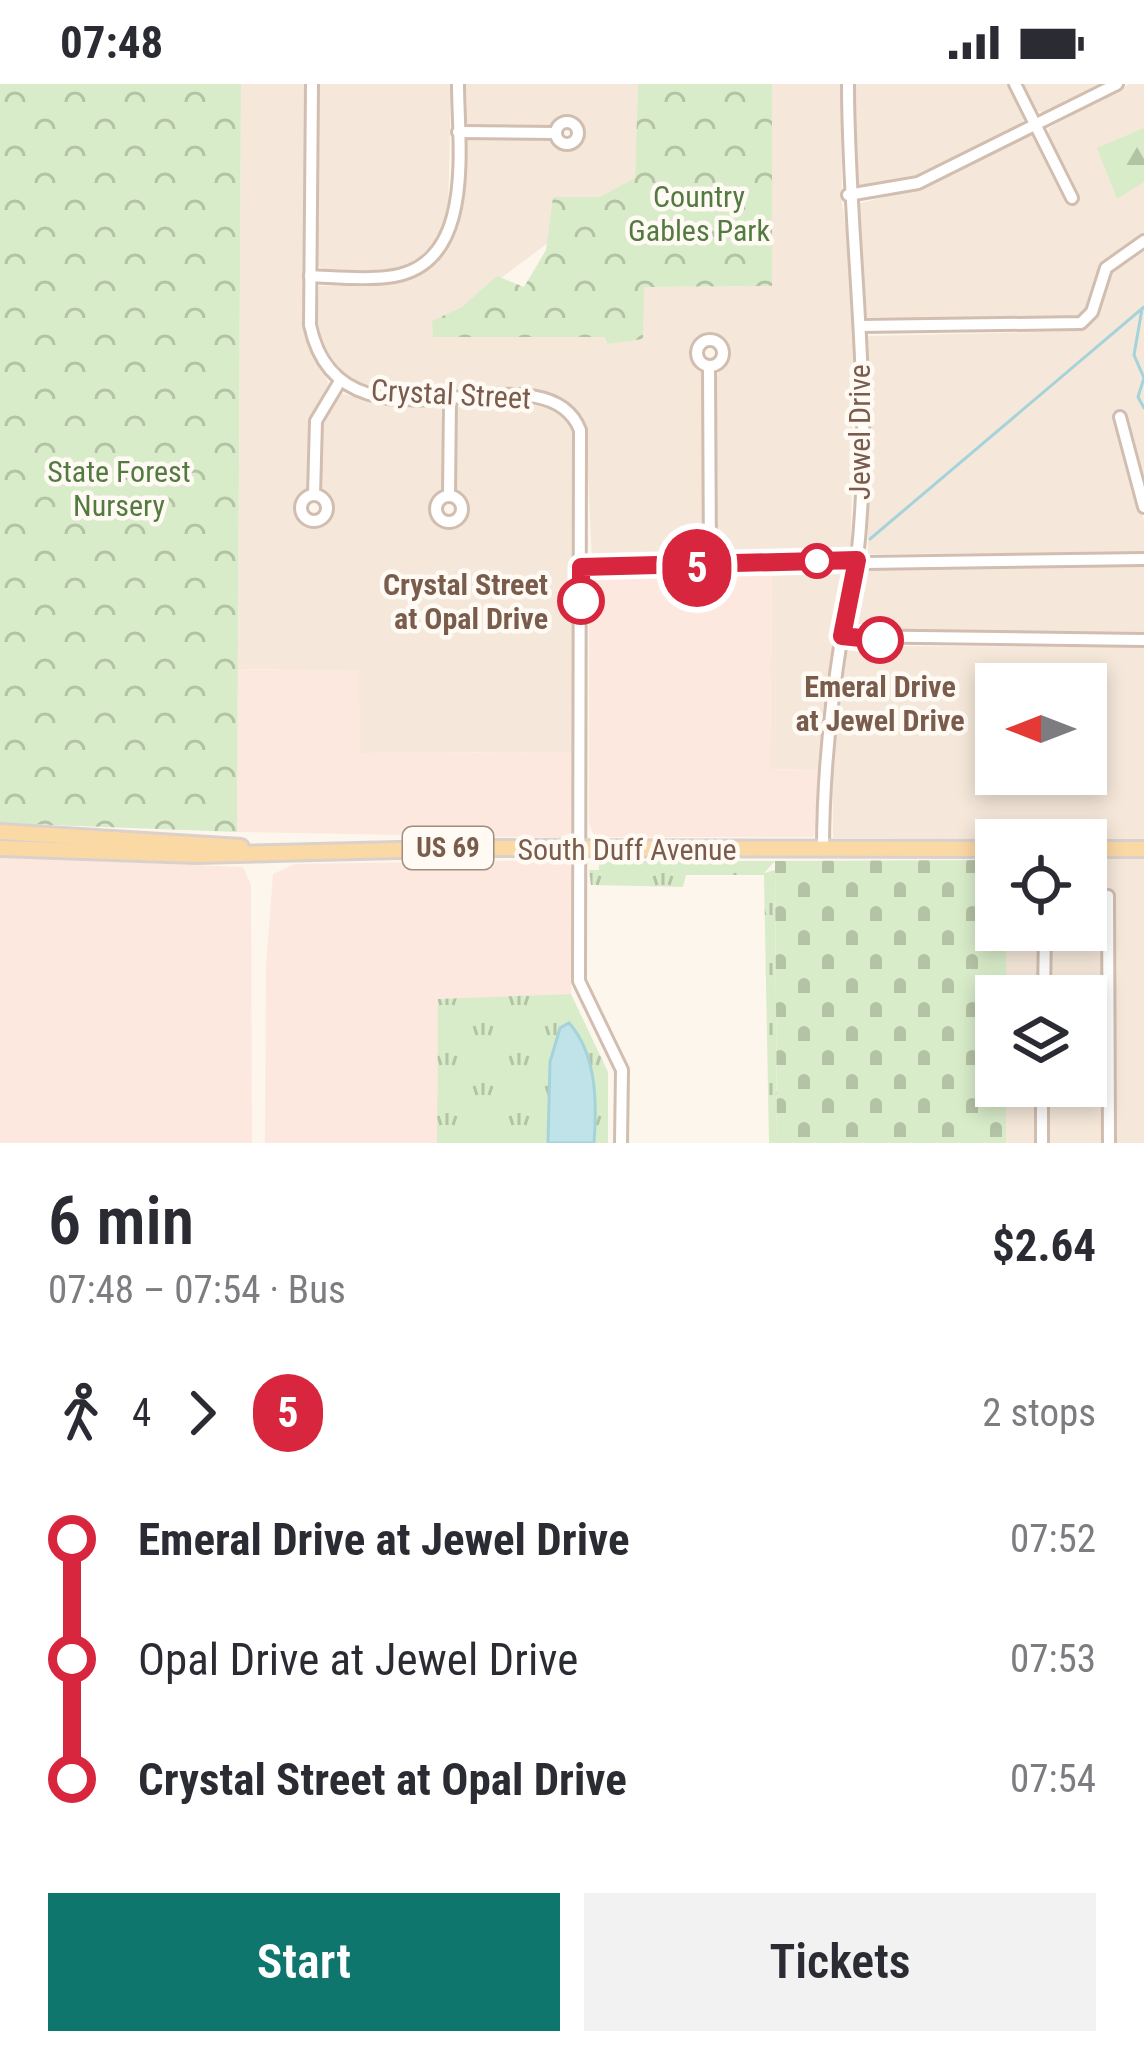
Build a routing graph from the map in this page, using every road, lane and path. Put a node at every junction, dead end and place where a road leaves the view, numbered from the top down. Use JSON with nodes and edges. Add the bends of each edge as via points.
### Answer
{"nodes":[{"id":1,"x":312,"y":84,"type":"edge"},
{"id":2,"x":458,"y":84,"type":"edge"},
{"id":3,"x":848,"y":84,"type":"edge"},
{"id":4,"x":1015,"y":84,"type":"edge"},
{"id":5,"x":1117,"y":84,"type":"edge"},
{"id":6,"x":1036,"y":125,"type":"junction"},
{"id":7,"x":458,"y":132,"type":"junction"},
{"id":8,"x":556,"y":133,"type":"dead end"},
{"id":9,"x":848,"y":195,"type":"junction"},
{"id":10,"x":1072,"y":198,"type":"dead end"},
{"id":11,"x":1144,"y":241,"type":"edge"},
{"id":12,"x":310,"y":276,"type":"junction"},
{"id":13,"x":860,"y":326,"type":"junction"},
{"id":14,"x":709,"y":366,"type":"dead end"},
{"id":15,"x":340,"y":381,"type":"junction"},
{"id":16,"x":450,"y":398,"type":"junction"},
{"id":17,"x":1120,"y":417,"type":"dead end"},
{"id":18,"x":314,"y":495,"type":"dead end"},
{"id":19,"x":449,"y":496,"type":"dead end"},
{"id":20,"x":1144,"y":507,"type":"edge"},
{"id":21,"x":1144,"y":559,"type":"edge"},
{"id":22,"x":857,"y":560,"type":"junction"},
{"id":23,"x":581,"y":567,"type":"junction"},
{"id":24,"x":710,"y":567,"type":"junction"},
{"id":25,"x":842,"y":636,"type":"junction"},
{"id":26,"x":1144,"y":640,"type":"edge"},
{"id":27,"x":0,"y":832,"type":"edge"},
{"id":28,"x":0,"y":848,"type":"edge"},
{"id":29,"x":975,"y":849,"type":"edge"},
{"id":30,"x":1107,"y":849,"type":"edge"},
{"id":31,"x":1144,"y":849,"type":"edge"},
{"id":32,"x":258,"y":850,"type":"junction"},
{"id":33,"x":581,"y":850,"type":"junction"},
{"id":34,"x":823,"y":850,"type":"junction"},
{"id":35,"x":1107,"y":896,"type":"edge"},
{"id":36,"x":1042,"y":1107,"type":"edge"},
{"id":37,"x":621,"y":1143,"type":"edge"},
{"id":38,"x":1042,"y":1143,"type":"edge"},
{"id":39,"x":1109,"y":1143,"type":"edge"}],
"edges":[{"from":1,"to":12,"type":"street","name":"Crystal Street"},
{"from":2,"to":7,"type":"street"},
{"from":3,"to":9,"type":"street","name":"Jewel Drive"},
{"from":4,"to":6,"type":"street"},
{"from":5,"to":6,"type":"street"},
{"from":6,"to":9,"type":"street","via":[[917,182]]},
{"from":6,"to":10,"type":"street"},
{"from":7,"to":8,"type":"street"},
{"from":7,"to":12,"type":"street","via":[[454,218],[429,259],[387,277]]},
{"from":9,"to":13,"type":"street","name":"Jewel Drive"},
{"from":11,"to":13,"type":"street","via":[[1106,268],[1081,323]]},
{"from":12,"to":15,"type":"street","name":"Crystal Street","via":[[314,344]]},
{"from":13,"to":22,"type":"street","name":"Jewel Drive"},
{"from":14,"to":24,"type":"street"},
{"from":15,"to":16,"type":"street","name":"Crystal Street","via":[[374,396]]},
{"from":15,"to":18,"type":"street","via":[[316,422]]},
{"from":16,"to":19,"type":"street"},
{"from":16,"to":23,"type":"street","name":"Crystal Street","via":[[543,398],[570,410],[580,430]]},
{"from":17,"to":20,"type":"street"},
{"from":21,"to":22,"type":"street"},
{"from":22,"to":24,"type":"street"},
{"from":22,"to":25,"type":"street","name":"Jewel Drive"},
{"from":23,"to":24,"type":"street"},
{"from":23,"to":33,"type":"street","name":"Crystal Street"},
{"from":25,"to":26,"type":"street"},
{"from":25,"to":34,"type":"street","name":"Jewel Drive","via":[[825,755]]},
{"from":27,"to":32,"type":"main road","name":"South Duff Avenue","number":"US 69"},
{"from":28,"to":32,"type":"main road","name":"South Duff Avenue","number":"US 69"},
{"from":29,"to":34,"type":"main road","name":"South Duff Avenue","number":"US 69"},
{"from":30,"to":31,"type":"main road"},
{"from":32,"to":33,"type":"main road","name":"South Duff Avenue","number":"US 69"},
{"from":33,"to":34,"type":"main road","name":"South Duff Avenue","number":"US 69"},
{"from":33,"to":37,"type":"street","name":"Crystal Street","via":[[579,981],[622,1070]]},
{"from":35,"to":39,"type":"street"},
{"from":36,"to":38,"type":"street"}]}
